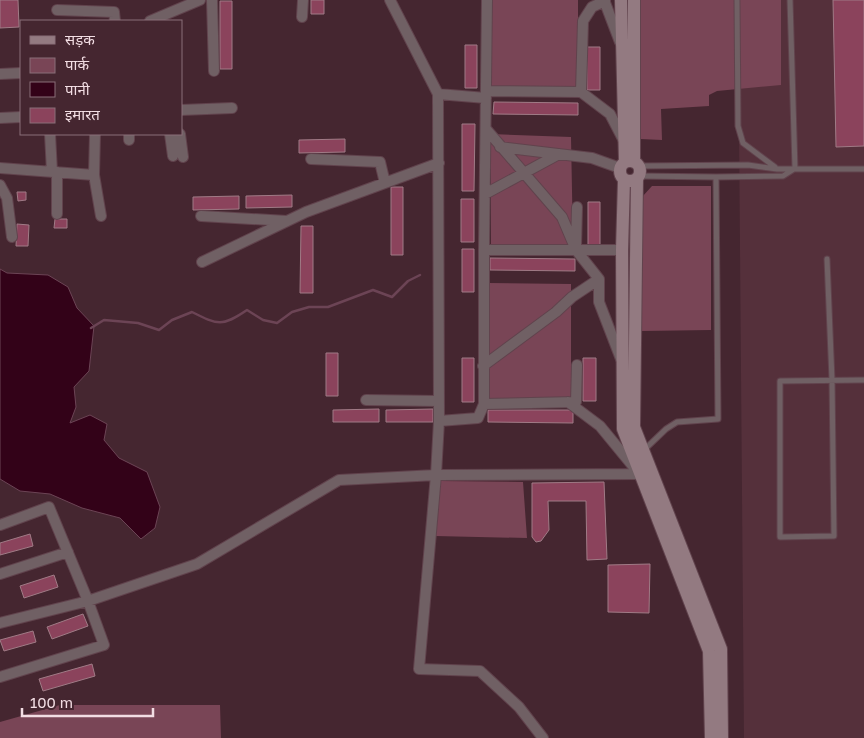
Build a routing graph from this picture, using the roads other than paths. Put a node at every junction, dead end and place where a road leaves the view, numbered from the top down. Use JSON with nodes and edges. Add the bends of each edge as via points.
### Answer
{"nodes":[{"id":1,"x":200,"y":0,"type":"edge"},
{"id":2,"x":212,"y":0,"type":"edge"},
{"id":3,"x":303,"y":0,"type":"edge"},
{"id":4,"x":390,"y":0,"type":"edge"},
{"id":5,"x":487,"y":0,"type":"edge"},
{"id":6,"x":604,"y":0,"type":"edge"},
{"id":7,"x":621,"y":0,"type":"edge"},
{"id":8,"x":634,"y":0,"type":"edge"},
{"id":9,"x":737,"y":0,"type":"edge"},
{"id":10,"x":790,"y":0,"type":"edge"},
{"id":11,"x":57,"y":10,"type":"dead end"},
{"id":12,"x":302,"y":17,"type":"dead end"},
{"id":13,"x":115,"y":20,"type":"edge"},
{"id":14,"x":152,"y":20,"type":"edge"},
{"id":15,"x":621,"y":45,"type":"junction"},
{"id":16,"x":214,"y":71,"type":"dead end"},
{"id":17,"x":20,"y":73,"type":"edge"},
{"id":18,"x":0,"y":74,"type":"edge"},
{"id":19,"x":580,"y":92,"type":"junction"},
{"id":20,"x":438,"y":94,"type":"junction"},
{"id":21,"x":486,"y":94,"type":"junction"},
{"id":22,"x":232,"y":108,"type":"dead end"},
{"id":23,"x":182,"y":110,"type":"edge"},
{"id":24,"x":20,"y":117,"type":"edge"},
{"id":25,"x":0,"y":118,"type":"edge"},
{"id":26,"x":486,"y":129,"type":"junction"},
{"id":27,"x":50,"y":135,"type":"edge"},
{"id":28,"x":95,"y":135,"type":"edge"},
{"id":29,"x":170,"y":135,"type":"edge"},
{"id":30,"x":180,"y":135,"type":"edge"},
{"id":31,"x":625,"y":142,"type":"junction"},
{"id":32,"x":500,"y":147,"type":"junction"},
{"id":33,"x":560,"y":153,"type":"junction"},
{"id":34,"x":173,"y":156,"type":"dead end"},
{"id":35,"x":184,"y":157,"type":"dead end"},
{"id":36,"x":311,"y":159,"type":"dead end"},
{"id":37,"x":439,"y":163,"type":"junction"},
{"id":38,"x":0,"y":168,"type":"edge"},
{"id":39,"x":777,"y":168,"type":"junction"},
{"id":40,"x":795,"y":169,"type":"junction"},
{"id":41,"x":864,"y":169,"type":"edge"},
{"id":42,"x":631,"y":171,"type":"junction"},
{"id":43,"x":54,"y":172,"type":"junction"},
{"id":44,"x":523,"y":173,"type":"junction"},
{"id":45,"x":94,"y":174,"type":"junction"},
{"id":46,"x":716,"y":178,"type":"junction"},
{"id":47,"x":385,"y":183,"type":"junction"},
{"id":48,"x":0,"y":185,"type":"edge"},
{"id":49,"x":485,"y":194,"type":"junction"},
{"id":50,"x":577,"y":207,"type":"dead end"},
{"id":51,"x":57,"y":214,"type":"dead end"},
{"id":52,"x":101,"y":216,"type":"dead end"},
{"id":53,"x":201,"y":216,"type":"dead end"},
{"id":54,"x":288,"y":221,"type":"junction"},
{"id":55,"x":12,"y":237,"type":"dead end"},
{"id":56,"x":484,"y":250,"type":"junction"},
{"id":57,"x":576,"y":250,"type":"junction"},
{"id":58,"x":622,"y":250,"type":"junction"},
{"id":59,"x":827,"y":259,"type":"dead end"},
{"id":60,"x":202,"y":262,"type":"dead end"},
{"id":61,"x":622,"y":266,"type":"junction"},
{"id":62,"x":636,"y":266,"type":"junction"},
{"id":63,"x":599,"y":279,"type":"junction"},
{"id":64,"x":622,"y":364,"type":"junction"},
{"id":65,"x":577,"y":365,"type":"dead end"},
{"id":66,"x":483,"y":366,"type":"junction"},
{"id":67,"x":832,"y":380,"type":"junction"},
{"id":68,"x":864,"y":380,"type":"edge"},
{"id":69,"x":366,"y":400,"type":"dead end"},
{"id":70,"x":438,"y":401,"type":"junction"},
{"id":71,"x":568,"y":402,"type":"junction"},
{"id":72,"x":484,"y":404,"type":"junction"},
{"id":73,"x":439,"y":421,"type":"junction"},
{"id":74,"x":644,"y":450,"type":"junction"},
{"id":75,"x":645,"y":470,"type":"junction"},
{"id":76,"x":436,"y":475,"type":"junction"},
{"id":77,"x":0,"y":525,"type":"edge"},
{"id":78,"x":68,"y":552,"type":"junction"},
{"id":79,"x":0,"y":574,"type":"edge"},
{"id":80,"x":88,"y":601,"type":"junction"},
{"id":81,"x":0,"y":623,"type":"edge"},
{"id":82,"x":0,"y":677,"type":"edge"},
{"id":83,"x":543,"y":738,"type":"edge"},
{"id":84,"x":711,"y":738,"type":"edge"},
{"id":85,"x":722,"y":738,"type":"edge"}],
"edges":[{"from":1,"to":14,"type":"street"},
{"from":2,"to":16,"type":"street"},
{"from":3,"to":12,"type":"street"},
{"from":4,"to":20,"type":"street"},
{"from":5,"to":21,"type":"street"},
{"from":6,"to":15,"type":"street"},
{"from":6,"to":19,"type":"street","via":[[592,7],[583,21]]},
{"from":7,"to":15,"type":"street"},
{"from":8,"to":42,"type":"street"},
{"from":9,"to":39,"type":"lane","via":[[738,126],[743,144]]},
{"from":10,"to":40,"type":"lane"},
{"from":11,"to":13,"type":"street","via":[[114,12]]},
{"from":15,"to":31,"type":"street"},
{"from":17,"to":18,"type":"street"},
{"from":19,"to":21,"type":"street"},
{"from":19,"to":31,"type":"street","via":[[610,114]]},
{"from":20,"to":21,"type":"street"},
{"from":20,"to":37,"type":"street"},
{"from":21,"to":26,"type":"street"},
{"from":22,"to":23,"type":"street"},
{"from":24,"to":25,"type":"street"},
{"from":26,"to":32,"type":"street"},
{"from":26,"to":49,"type":"street"},
{"from":27,"to":43,"type":"street"},
{"from":28,"to":45,"type":"street"},
{"from":29,"to":34,"type":"street"},
{"from":30,"to":35,"type":"street"},
{"from":31,"to":42,"type":"street"},
{"from":32,"to":33,"type":"street"},
{"from":32,"to":44,"type":"street"},
{"from":33,"to":42,"type":"street","via":[[592,158]]},
{"from":33,"to":44,"type":"street"},
{"from":36,"to":47,"type":"street","via":[[380,162]]},
{"from":37,"to":47,"type":"street"},
{"from":37,"to":70,"type":"street"},
{"from":38,"to":43,"type":"street"},
{"from":39,"to":40,"type":"lane"},
{"from":39,"to":42,"type":"lane","via":[[748,166]]},
{"from":40,"to":41,"type":"lane"},
{"from":40,"to":46,"type":"lane","via":[[783,176]]},
{"from":42,"to":46,"type":"lane"},
{"from":42,"to":58,"type":"street"},
{"from":42,"to":62,"type":"street"},
{"from":43,"to":45,"type":"street"},
{"from":43,"to":51,"type":"street"},
{"from":44,"to":49,"type":"street"},
{"from":44,"to":57,"type":"street","via":[[562,217]]},
{"from":45,"to":52,"type":"street"},
{"from":46,"to":74,"type":"lane","via":[[718,419],[677,422],[666,428]]},
{"from":47,"to":54,"type":"street"},
{"from":48,"to":55,"type":"street","via":[[7,198]]},
{"from":49,"to":56,"type":"street"},
{"from":50,"to":57,"type":"street"},
{"from":53,"to":54,"type":"street"},
{"from":54,"to":60,"type":"street"},
{"from":56,"to":57,"type":"street"},
{"from":56,"to":66,"type":"street"},
{"from":57,"to":58,"type":"street"},
{"from":57,"to":63,"type":"street"},
{"from":58,"to":61,"type":"street"},
{"from":59,"to":67,"type":"lane"},
{"from":61,"to":62,"type":"street"},
{"from":61,"to":64,"type":"street"},
{"from":62,"to":74,"type":"street","via":[[634,427]]},
{"from":63,"to":64,"type":"street","via":[[599,302]]},
{"from":63,"to":66,"type":"street"},
{"from":64,"to":75,"type":"street","via":[[622,429]]},
{"from":65,"to":71,"type":"street","via":[[576,402]]},
{"from":66,"to":72,"type":"street"},
{"from":67,"to":67,"type":"lane","via":[[780,381],[780,537],[834,536]]},
{"from":67,"to":68,"type":"lane"},
{"from":69,"to":70,"type":"street"},
{"from":70,"to":73,"type":"street"},
{"from":71,"to":72,"type":"street"},
{"from":71,"to":75,"type":"street","via":[[600,426]]},
{"from":72,"to":73,"type":"street","via":[[478,418]]},
{"from":73,"to":76,"type":"street"},
{"from":74,"to":75,"type":"street"},
{"from":75,"to":76,"type":"street"},
{"from":75,"to":84,"type":"street","via":[[710,651]]},
{"from":75,"to":85,"type":"street","via":[[721,649]]},
{"from":76,"to":80,"type":"street","via":[[340,480],[197,564]]},
{"from":76,"to":83,"type":"street","via":[[419,669],[480,671],[519,707]]},
{"from":77,"to":78,"type":"street","via":[[49,507]]},
{"from":78,"to":79,"type":"street"},
{"from":78,"to":80,"type":"street"},
{"from":80,"to":81,"type":"street"},
{"from":80,"to":82,"type":"street","via":[[104,645]]}]}
